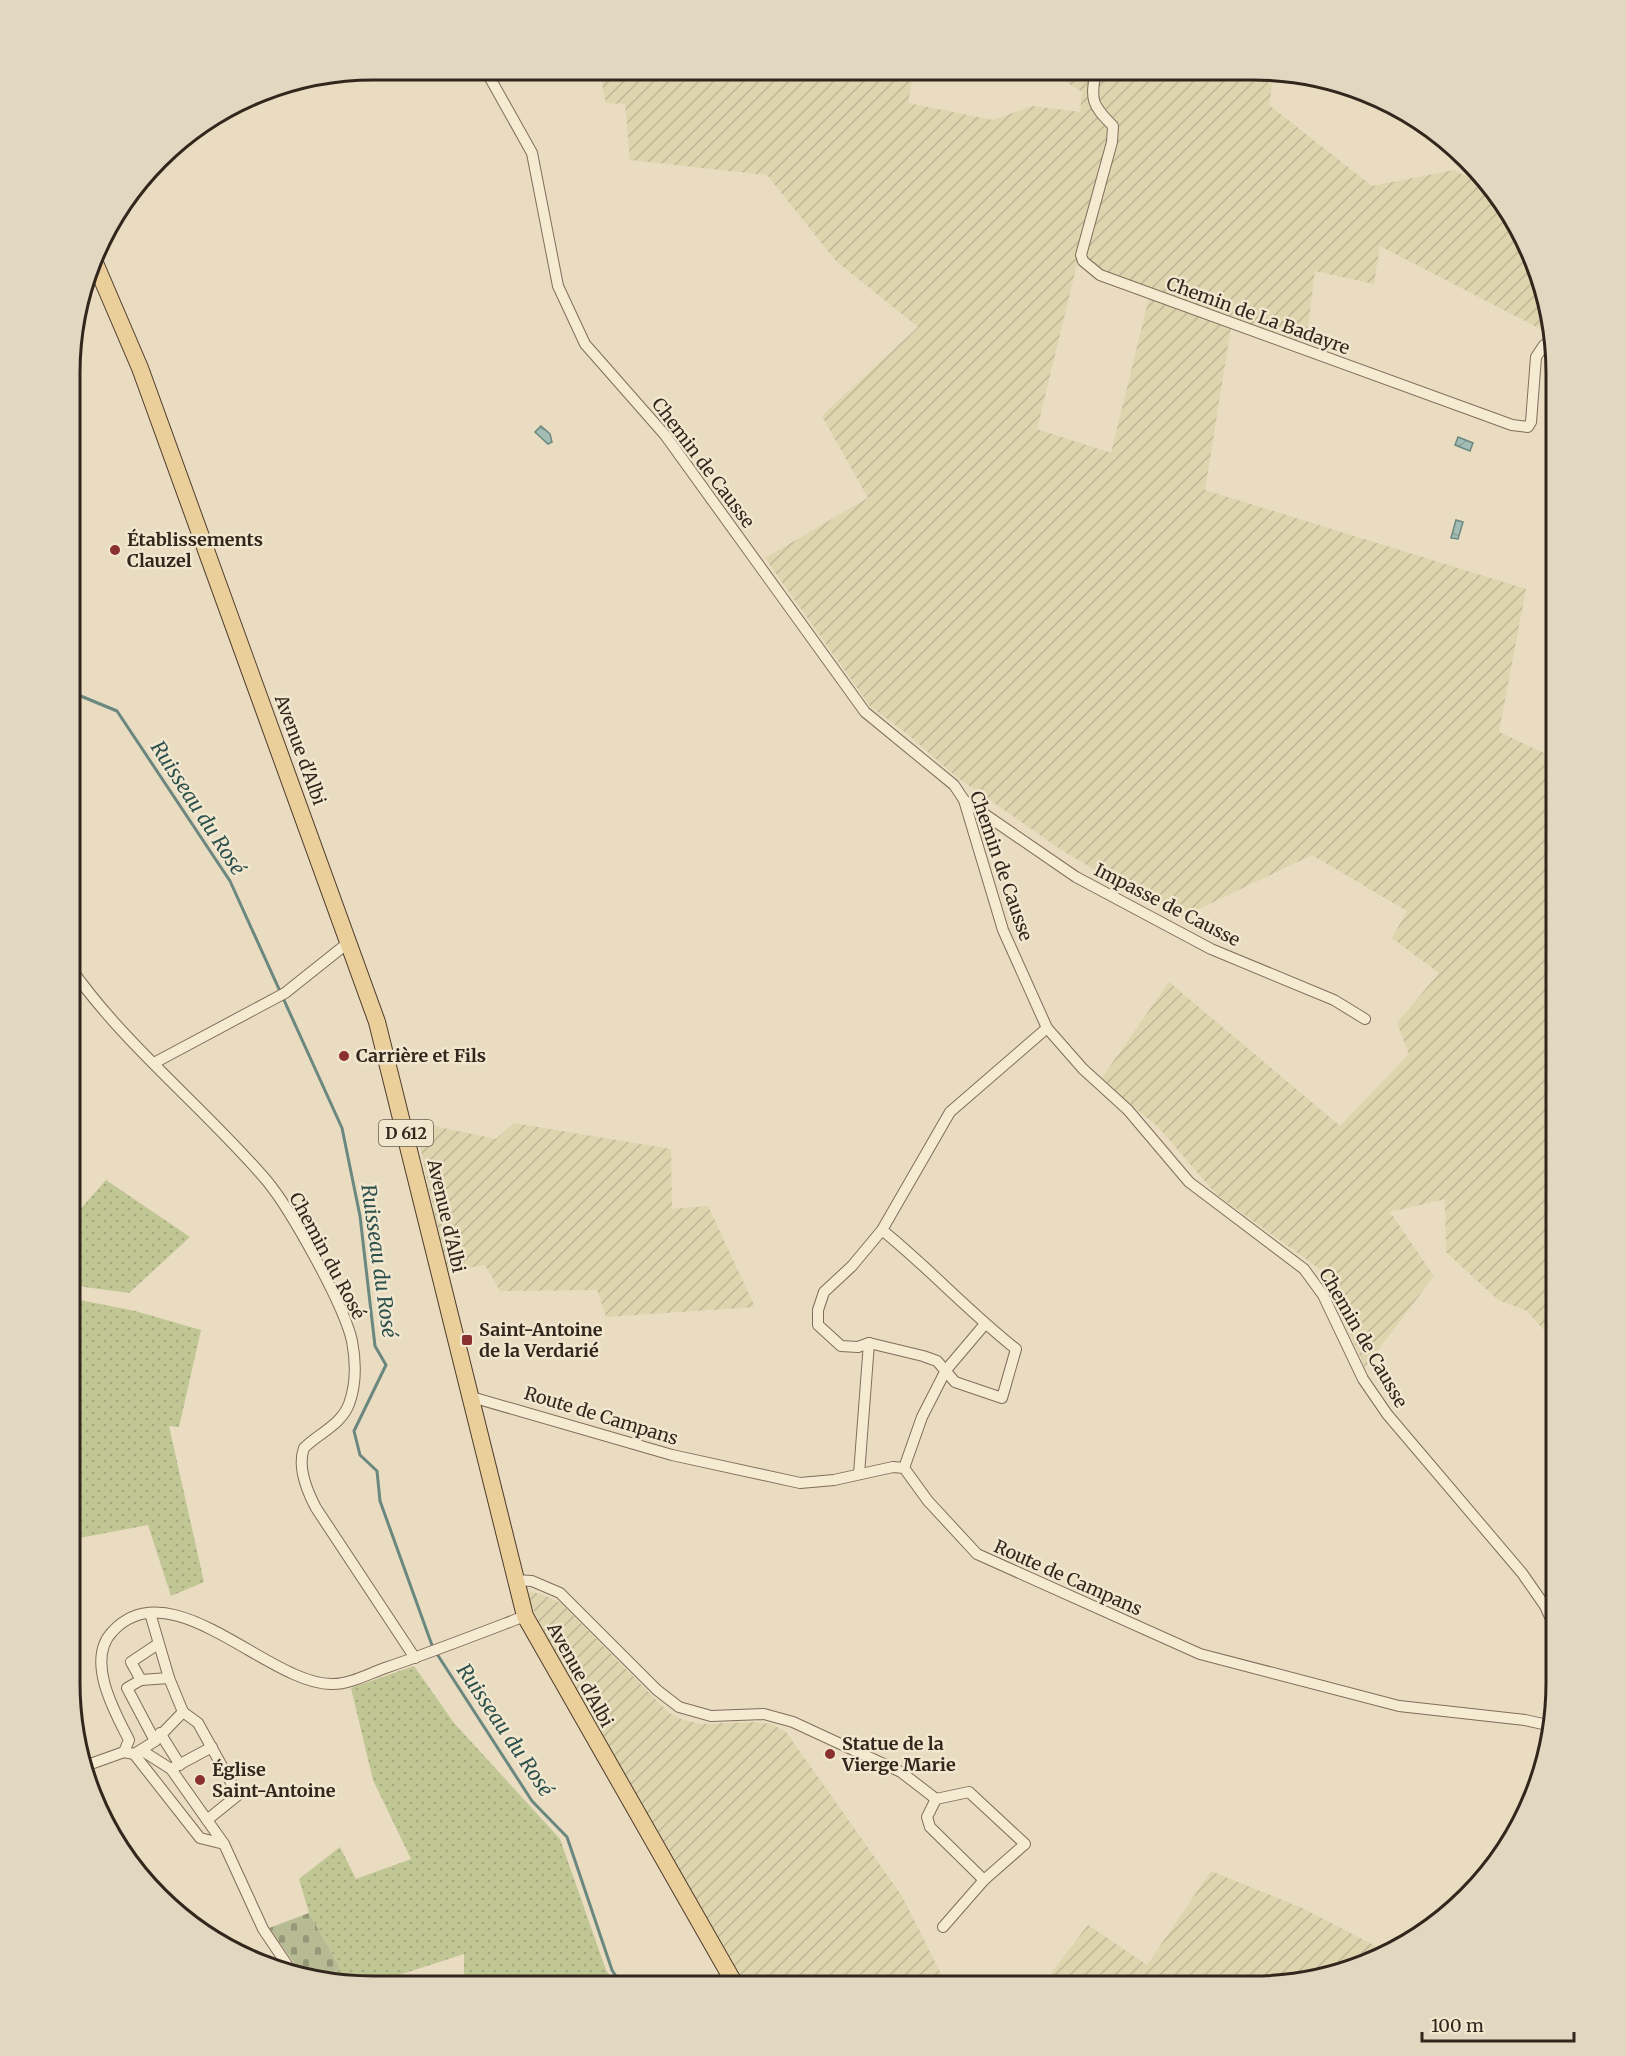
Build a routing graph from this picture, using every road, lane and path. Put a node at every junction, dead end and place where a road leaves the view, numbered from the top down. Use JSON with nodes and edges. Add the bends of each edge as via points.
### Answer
{"nodes":[{"id":1,"x":491,"y":80,"type":"edge"},
{"id":2,"x":1094,"y":80,"type":"edge"},
{"id":3,"x":98,"y":271,"type":"edge"},
{"id":4,"x":1545,"y":345,"type":"edge"},
{"id":5,"x":964,"y":800,"type":"junction"},
{"id":6,"x":349,"y":942,"type":"junction"},
{"id":7,"x":79,"y":979,"type":"edge"},
{"id":8,"x":1365,"y":1019,"type":"dead end"},
{"id":9,"x":1047,"y":1028,"type":"junction"},
{"id":10,"x":154,"y":1063,"type":"junction"},
{"id":11,"x":882,"y":1230,"type":"junction"},
{"id":12,"x":985,"y":1324,"type":"junction"},
{"id":13,"x":869,"y":1343,"type":"junction"},
{"id":14,"x":946,"y":1370,"type":"junction"},
{"id":15,"x":468,"y":1396,"type":"junction"},
{"id":16,"x":904,"y":1468,"type":"junction"},
{"id":17,"x":859,"y":1474,"type":"junction"},
{"id":18,"x":515,"y":1580,"type":"junction"},
{"id":19,"x":1546,"y":1608,"type":"edge"},
{"id":20,"x":150,"y":1613,"type":"junction"},
{"id":21,"x":525,"y":1616,"type":"junction"},
{"id":22,"x":158,"y":1644,"type":"junction"},
{"id":23,"x":415,"y":1658,"type":"junction"},
{"id":24,"x":169,"y":1678,"type":"junction"},
{"id":25,"x":141,"y":1680,"type":"junction"},
{"id":26,"x":183,"y":1712,"type":"junction"},
{"id":27,"x":1544,"y":1724,"type":"edge"},
{"id":28,"x":158,"y":1737,"type":"junction"},
{"id":29,"x":212,"y":1747,"type":"junction"},
{"id":30,"x":133,"y":1752,"type":"junction"},
{"id":31,"x":91,"y":1764,"type":"edge"},
{"id":32,"x":175,"y":1767,"type":"junction"},
{"id":33,"x":936,"y":1799,"type":"junction"},
{"id":34,"x":207,"y":1821,"type":"junction"},
{"id":35,"x":224,"y":1844,"type":"junction"},
{"id":36,"x":984,"y":1880,"type":"junction"},
{"id":37,"x":943,"y":1927,"type":"dead end"},
{"id":38,"x":286,"y":1963,"type":"edge"},
{"id":39,"x":730,"y":1976,"type":"edge"}],
"edges":[{"from":1,"to":5,"type":"street","name":"Chemin de Causse","via":[[532,153],[558,286],[585,344],[665,435],[865,712],[954,785]]},
{"from":2,"to":4,"type":"street","name":"Chemin de La Badayre","via":[[1091,94],[1097,110],[1113,126],[1112,142],[1081,255],[1100,275],[1528,427],[1536,357]]},
{"from":3,"to":6,"type":"main road","name":"Avenue d'Albi","number":"D 612","via":[[140,368]]},
{"from":5,"to":8,"type":"street","name":"Impasse de Causse","via":[[1076,877],[1211,949],[1334,1000]]},
{"from":5,"to":9,"type":"street","name":"Chemin de Causse","via":[[1003,930]]},
{"from":6,"to":10,"type":"street","via":[[282,995]]},
{"from":6,"to":15,"type":"main road","name":"Avenue d'Albi","number":"D 612","via":[[377,1022],[397,1097]]},
{"from":7,"to":10,"type":"street","name":"Chemin du Rosé"},
{"from":9,"to":11,"type":"street","via":[[950,1112]]},
{"from":9,"to":19,"type":"street","name":"Chemin de Causse","via":[[1083,1070],[1128,1110],[1189,1182],[1304,1269],[1323,1295],[1363,1379],[1386,1414],[1522,1573]]},
{"from":10,"to":23,"type":"street","name":"Chemin du Rosé","via":[[267,1182],[337,1303],[351,1338],[353,1388],[344,1414],[304,1448],[305,1482],[316,1508]]},
{"from":11,"to":12,"type":"street","via":[[926,1266]]},
{"from":11,"to":13,"type":"street","via":[[824,1292],[818,1310],[818,1325],[834,1342],[851,1347]]},
{"from":12,"to":14,"type":"street"},
{"from":12,"to":14,"type":"street","via":[[1016,1349],[1002,1398],[955,1382]]},
{"from":13,"to":14,"type":"street","via":[[937,1360]]},
{"from":13,"to":17,"type":"street"},
{"from":14,"to":16,"type":"street","via":[[922,1417]]},
{"from":15,"to":17,"type":"street","name":"Route de Campans","via":[[672,1455],[800,1483]]},
{"from":15,"to":18,"type":"main road","name":"Avenue d'Albi","number":"D 612"},
{"from":16,"to":17,"type":"street","name":"Route de Campans"},
{"from":16,"to":27,"type":"street","name":"Route de Campans","via":[[976,1554],[1200,1654],[1399,1706]]},
{"from":18,"to":21,"type":"main road","name":"Avenue d'Albi","number":"D 612"},
{"from":18,"to":33,"type":"street","via":[[532,1581],[560,1593],[679,1707],[711,1716],[765,1714],[793,1722],[901,1772]]},
{"from":20,"to":22,"type":"street"},
{"from":20,"to":23,"type":"street","via":[[197,1623],[321,1684],[341,1683]]},
{"from":20,"to":30,"type":"street","via":[[132,1616],[117,1626],[106,1638],[102,1651],[108,1699]]},
{"from":21,"to":23,"type":"street"},
{"from":21,"to":39,"type":"main road","name":"Avenue d'Albi","number":"D 612"},
{"from":22,"to":24,"type":"street"},
{"from":22,"to":25,"type":"street","via":[[131,1662]]},
{"from":24,"to":25,"type":"street"},
{"from":24,"to":26,"type":"street"},
{"from":25,"to":28,"type":"street","via":[[127,1688]]},
{"from":26,"to":28,"type":"street"},
{"from":26,"to":29,"type":"street","via":[[198,1723]]},
{"from":28,"to":30,"type":"street"},
{"from":28,"to":32,"type":"street"},
{"from":29,"to":32,"type":"street"},
{"from":29,"to":34,"type":"street","via":[[238,1795]]},
{"from":30,"to":31,"type":"street"},
{"from":30,"to":32,"type":"street"},
{"from":30,"to":35,"type":"street","via":[[200,1838]]},
{"from":32,"to":34,"type":"street"},
{"from":33,"to":36,"type":"street","via":[[927,1817],[930,1827]]},
{"from":33,"to":36,"type":"street","via":[[969,1792],[1025,1844]]},
{"from":34,"to":35,"type":"street"},
{"from":35,"to":38,"type":"street","via":[[263,1929]]},
{"from":36,"to":37,"type":"street"}]}
